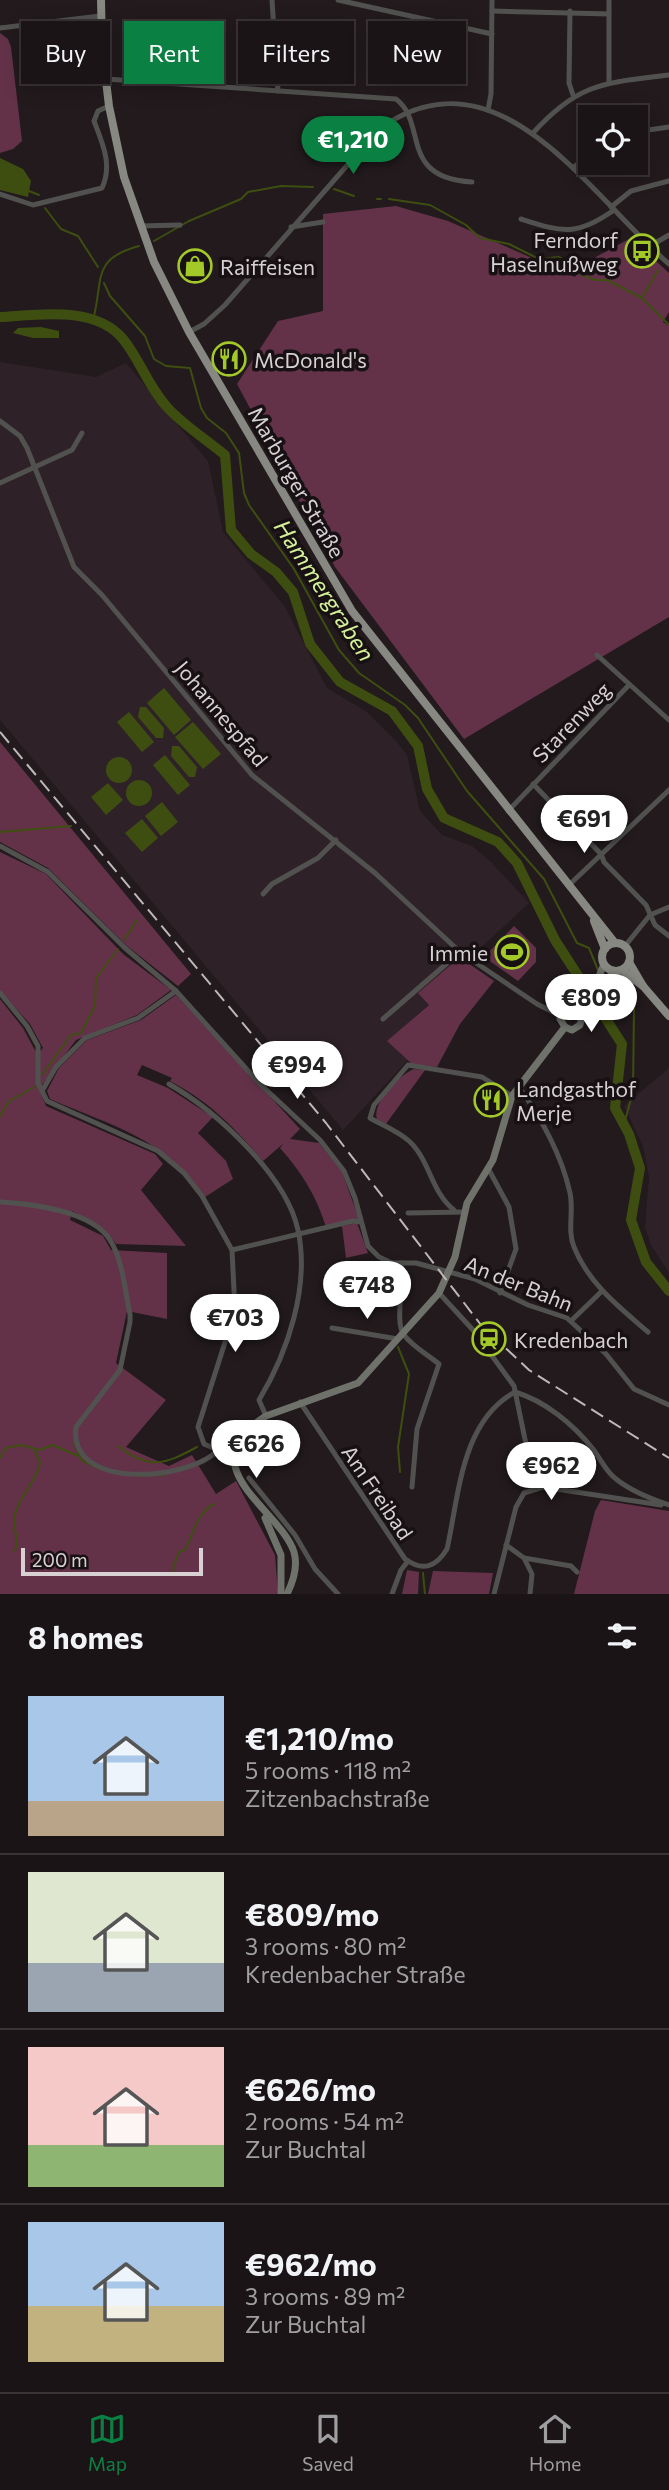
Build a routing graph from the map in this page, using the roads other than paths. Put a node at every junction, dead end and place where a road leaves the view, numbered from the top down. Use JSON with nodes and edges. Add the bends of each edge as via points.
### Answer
{"nodes":[{"id":1,"x":101,"y":0,"type":"edge"},
{"id":2,"x":272,"y":0,"type":"edge"},
{"id":3,"x":338,"y":0,"type":"edge"},
{"id":4,"x":492,"y":0,"type":"edge"},
{"id":5,"x":610,"y":0,"type":"edge"},
{"id":6,"x":492,"y":11,"type":"junction"},
{"id":7,"x":570,"y":11,"type":"junction"},
{"id":8,"x":609,"y":14,"type":"junction"},
{"id":9,"x":100,"y":16,"type":"junction"},
{"id":10,"x":100,"y":21,"type":"edge"},
{"id":11,"x":0,"y":28,"type":"edge"},
{"id":12,"x":492,"y":34,"type":"junction"},
{"id":13,"x":669,"y":75,"type":"edge"},
{"id":14,"x":110,"y":79,"type":"edge"},
{"id":15,"x":609,"y":83,"type":"junction"},
{"id":16,"x":107,"y":84,"type":"edge"},
{"id":17,"x":278,"y":91,"type":"junction"},
{"id":18,"x":573,"y":96,"type":"junction"},
{"id":19,"x":109,"y":106,"type":"junction"},
{"id":20,"x":488,"y":110,"type":"junction"},
{"id":21,"x":407,"y":112,"type":"junction"},
{"id":22,"x":669,"y":127,"type":"edge"},
{"id":23,"x":648,"y":130,"type":"edge"},
{"id":24,"x":533,"y":133,"type":"junction"},
{"id":25,"x":578,"y":164,"type":"edge"},
{"id":26,"x":573,"y":168,"type":"junction"},
{"id":27,"x":669,"y":181,"type":"edge"},
{"id":28,"x":472,"y":183,"type":"dead end"},
{"id":29,"x":0,"y":194,"type":"edge"},
{"id":30,"x":612,"y":209,"type":"junction"},
{"id":31,"x":521,"y":219,"type":"dead end"},
{"id":32,"x":323,"y":222,"type":"dead end"},
{"id":33,"x":180,"y":225,"type":"dead end"},
{"id":34,"x":140,"y":226,"type":"junction"},
{"id":35,"x":291,"y":227,"type":"junction"},
{"id":36,"x":669,"y":235,"type":"edge"},
{"id":37,"x":650,"y":246,"type":"junction"},
{"id":38,"x":669,"y":264,"type":"edge"},
{"id":39,"x":189,"y":332,"type":"junction"},
{"id":40,"x":0,"y":421,"type":"edge"},
{"id":41,"x":82,"y":433,"type":"dead end"},
{"id":42,"x":35,"y":468,"type":"junction"},
{"id":43,"x":0,"y":483,"type":"edge"},
{"id":44,"x":597,"y":655,"type":"dead end"},
{"id":45,"x":629,"y":685,"type":"junction"},
{"id":46,"x":669,"y":720,"type":"edge"},
{"id":47,"x":533,"y":784,"type":"junction"},
{"id":48,"x":669,"y":790,"type":"edge"},
{"id":49,"x":508,"y":811,"type":"junction"},
{"id":50,"x":336,"y":840,"type":"junction"},
{"id":51,"x":0,"y":846,"type":"edge"},
{"id":52,"x":601,"y":854,"type":"junction"},
{"id":53,"x":568,"y":886,"type":"junction"},
{"id":54,"x":263,"y":894,"type":"dead end"},
{"id":55,"x":669,"y":907,"type":"edge"},
{"id":56,"x":650,"y":915,"type":"junction"},
{"id":57,"x":594,"y":920,"type":"junction"},
{"id":58,"x":669,"y":936,"type":"edge"},
{"id":59,"x":615,"y":943,"type":"junction"},
{"id":60,"x":625,"y":946,"type":"junction"},
{"id":61,"x":605,"y":949,"type":"junction"},
{"id":62,"x":460,"y":952,"type":"junction"},
{"id":63,"x":629,"y":962,"type":"junction"},
{"id":64,"x":604,"y":964,"type":"junction"},
{"id":65,"x":619,"y":970,"type":"junction"},
{"id":66,"x":643,"y":986,"type":"junction"},
{"id":67,"x":176,"y":990,"type":"junction"},
{"id":68,"x":593,"y":992,"type":"junction"},
{"id":69,"x":0,"y":993,"type":"edge"},
{"id":70,"x":578,"y":1010,"type":"junction"},
{"id":71,"x":561,"y":1016,"type":"junction"},
{"id":72,"x":669,"y":1016,"type":"edge"},
{"id":73,"x":383,"y":1019,"type":"dead end"},
{"id":74,"x":565,"y":1027,"type":"junction"},
{"id":75,"x":169,"y":1084,"type":"dead end"},
{"id":76,"x":518,"y":1086,"type":"junction"},
{"id":77,"x":42,"y":1091,"type":"junction"},
{"id":78,"x":512,"y":1097,"type":"junction"},
{"id":79,"x":489,"y":1170,"type":"junction"},
{"id":80,"x":0,"y":1202,"type":"edge"},
{"id":81,"x":454,"y":1210,"type":"junction"},
{"id":82,"x":465,"y":1212,"type":"junction"},
{"id":83,"x":408,"y":1213,"type":"dead end"},
{"id":84,"x":361,"y":1222,"type":"junction"},
{"id":85,"x":299,"y":1235,"type":"junction"},
{"id":86,"x":232,"y":1250,"type":"junction"},
{"id":87,"x":401,"y":1263,"type":"junction"},
{"id":88,"x":450,"y":1272,"type":"junction"},
{"id":89,"x":601,"y":1292,"type":"junction"},
{"id":90,"x":439,"y":1293,"type":"junction"},
{"id":91,"x":500,"y":1293,"type":"junction"},
{"id":92,"x":572,"y":1320,"type":"junction"},
{"id":93,"x":332,"y":1328,"type":"dead end"},
{"id":94,"x":648,"y":1332,"type":"dead end"},
{"id":95,"x":400,"y":1336,"type":"junction"},
{"id":96,"x":515,"y":1392,"type":"junction"},
{"id":97,"x":300,"y":1402,"type":"junction"},
{"id":98,"x":669,"y":1405,"type":"edge"},
{"id":99,"x":265,"y":1416,"type":"junction"},
{"id":100,"x":218,"y":1450,"type":"junction"},
{"id":101,"x":237,"y":1450,"type":"junction"},
{"id":102,"x":250,"y":1478,"type":"dead end"},
{"id":103,"x":412,"y":1487,"type":"dead end"},
{"id":104,"x":535,"y":1488,"type":"junction"},
{"id":105,"x":669,"y":1506,"type":"edge"},
{"id":106,"x":272,"y":1509,"type":"junction"},
{"id":107,"x":262,"y":1511,"type":"junction"},
{"id":108,"x":506,"y":1545,"type":"junction"},
{"id":109,"x":524,"y":1559,"type":"junction"},
{"id":110,"x":408,"y":1561,"type":"junction"},
{"id":111,"x":577,"y":1572,"type":"dead end"},
{"id":112,"x":281,"y":1594,"type":"edge"},
{"id":113,"x":287,"y":1594,"type":"edge"},
{"id":114,"x":338,"y":1594,"type":"edge"},
{"id":115,"x":393,"y":1594,"type":"edge"},
{"id":116,"x":494,"y":1594,"type":"edge"},
{"id":117,"x":530,"y":1594,"type":"edge"}],
"edges":[{"from":1,"to":9,"type":"main road","name":"Marburger Straße"},
{"from":2,"to":17,"type":"street"},
{"from":3,"to":12,"type":"street"},
{"from":4,"to":6,"type":"street"},
{"from":5,"to":8,"type":"street"},
{"from":6,"to":7,"type":"street"},
{"from":6,"to":12,"type":"street"},
{"from":7,"to":8,"type":"street"},
{"from":7,"to":18,"type":"street","via":[[569,83]]},
{"from":8,"to":15,"type":"street"},
{"from":9,"to":10,"type":"main road","name":"Marburger Straße"},
{"from":9,"to":11,"type":"street"},
{"from":12,"to":20,"type":"street"},
{"from":13,"to":15,"type":"street"},
{"from":14,"to":17,"type":"street"},
{"from":15,"to":18,"type":"street"},
{"from":16,"to":19,"type":"main road","name":"Marburger Straße"},
{"from":17,"to":21,"type":"street","via":[[396,99]]},
{"from":18,"to":24,"type":"street"},
{"from":19,"to":29,"type":"street","via":[[98,111],[94,121],[105,146],[102,188],[33,205]]},
{"from":19,"to":34,"type":"main road","name":"Marburger Straße"},
{"from":20,"to":21,"type":"street","via":[[444,104]]},
{"from":20,"to":24,"type":"street"},
{"from":21,"to":28,"type":"street","via":[[415,144],[432,169],[453,181]]},
{"from":21,"to":35,"type":"street","via":[[368,139]]},
{"from":22,"to":23,"type":"street"},
{"from":24,"to":26,"type":"street"},
{"from":25,"to":26,"type":"street"},
{"from":26,"to":30,"type":"street"},
{"from":27,"to":30,"type":"street","via":[[631,191]]},
{"from":30,"to":31,"type":"street","via":[[595,224],[566,231]]},
{"from":30,"to":37,"type":"street"},
{"from":32,"to":35,"type":"street"},
{"from":33,"to":34,"type":"street"},
{"from":34,"to":39,"type":"main road","name":"Marburger Straße"},
{"from":35,"to":39,"type":"street","via":[[225,304]]},
{"from":36,"to":37,"type":"street"},
{"from":37,"to":38,"type":"street"},
{"from":39,"to":49,"type":"main road","name":"Marburger Straße","via":[[352,611]]},
{"from":40,"to":42,"type":"street","name":"Johannespfad","via":[[20,436]]},
{"from":41,"to":42,"type":"street","via":[[72,450]]},
{"from":42,"to":43,"type":"street"},
{"from":42,"to":50,"type":"street","name":"Johannespfad","via":[[74,567],[252,775]]},
{"from":44,"to":45,"type":"street"},
{"from":45,"to":46,"type":"street"},
{"from":45,"to":47,"type":"street","name":"Starenweg"},
{"from":47,"to":49,"type":"street","name":"Starenweg"},
{"from":47,"to":52,"type":"street"},
{"from":48,"to":52,"type":"street"},
{"from":49,"to":53,"type":"main road","name":"Marburger Straße"},
{"from":50,"to":54,"type":"street","via":[[318,858]]},
{"from":50,"to":62,"type":"street","name":"Johannespfad"},
{"from":51,"to":67,"type":"street","name":"An der Bahn","via":[[48,872],[125,948]]},
{"from":52,"to":53,"type":"street"},
{"from":52,"to":56,"type":"street"},
{"from":53,"to":57,"type":"main road","name":"Marburger Straße"},
{"from":55,"to":56,"type":"street"},
{"from":56,"to":58,"type":"street"},
{"from":56,"to":60,"type":"street"},
{"from":57,"to":59,"type":"main road","name":"Marburger Straße"},
{"from":57,"to":61,"type":"main road","name":"Marburger Straße"},
{"from":59,"to":60,"type":"main road"},
{"from":59,"to":61,"type":"main road"},
{"from":60,"to":63,"type":"main road"},
{"from":61,"to":64,"type":"main road"},
{"from":62,"to":71,"type":"street","name":"Johannespfad"},
{"from":62,"to":73,"type":"street"},
{"from":63,"to":65,"type":"main road"},
{"from":63,"to":66,"type":"main road"},
{"from":64,"to":65,"type":"main road"},
{"from":64,"to":68,"type":"main road"},
{"from":65,"to":66,"type":"main road"},
{"from":65,"to":68,"type":"main road"},
{"from":66,"to":72,"type":"main road"},
{"from":67,"to":77,"type":"street","via":[[138,1018],[85,1038],[56,1067]]},
{"from":67,"to":84,"type":"street","name":"An der Bahn","via":[[260,1084],[334,1157],[355,1198]]},
{"from":68,"to":70,"type":"main road"},
{"from":69,"to":77,"type":"street","via":[[38,1046]]},
{"from":70,"to":71,"type":"main road","via":[[568,1008]]},
{"from":70,"to":74,"type":"main road","via":[[580,1025],[572,1030]]},
{"from":71,"to":74,"type":"main road"},
{"from":74,"to":76,"type":"main road"},
{"from":75,"to":85,"type":"street","via":[[231,1128],[283,1198]]},
{"from":76,"to":78,"type":"main road"},
{"from":76,"to":89,"type":"street","via":[[561,1161],[571,1196],[572,1242]]},
{"from":77,"to":86,"type":"street","via":[[47,1101],[158,1151],[202,1196]]},
{"from":78,"to":79,"type":"main road"},
{"from":78,"to":81,"type":"street","via":[[482,1077],[408,1065],[374,1105],[370,1118],[409,1141],[433,1185]]},
{"from":79,"to":82,"type":"main road"},
{"from":79,"to":91,"type":"street","via":[[509,1207],[516,1249]]},
{"from":80,"to":100,"type":"street","via":[[57,1210],[82,1219],[107,1236],[113,1246],[130,1322],[118,1373],[76,1427],[83,1457],[116,1471],[155,1475],[200,1461]]},
{"from":81,"to":82,"type":"street"},
{"from":81,"to":83,"type":"street"},
{"from":82,"to":88,"type":"main road"},
{"from":84,"to":85,"type":"street"},
{"from":84,"to":87,"type":"street","name":"An der Bahn","via":[[372,1250],[379,1257]]},
{"from":85,"to":86,"type":"street"},
{"from":85,"to":99,"type":"street","via":[[300,1277],[292,1323],[278,1367],[259,1399]]},
{"from":86,"to":100,"type":"street","via":[[235,1311],[198,1427],[204,1444]]},
{"from":87,"to":88,"type":"street","name":"An der Bahn"},
{"from":87,"to":95,"type":"street"},
{"from":88,"to":90,"type":"main road"},
{"from":88,"to":91,"type":"street","name":"An der Bahn"},
{"from":89,"to":92,"type":"street"},
{"from":89,"to":94,"type":"street"},
{"from":90,"to":95,"type":"main road"},
{"from":90,"to":96,"type":"street","via":[[473,1330]]},
{"from":91,"to":92,"type":"street","name":"An der Bahn"},
{"from":92,"to":98,"type":"street","name":"An der Bahn","via":[[634,1389]]},
{"from":93,"to":95,"type":"street"},
{"from":95,"to":97,"type":"main road","via":[[358,1383]]},
{"from":95,"to":103,"type":"street","via":[[439,1364],[417,1429]]},
{"from":96,"to":104,"type":"street"},
{"from":96,"to":105,"type":"street","via":[[558,1415],[591,1446],[614,1478]]},
{"from":96,"to":110,"type":"street","name":"Am Freibad","via":[[498,1404],[471,1440],[447,1549],[439,1562],[427,1567]]},
{"from":97,"to":99,"type":"main road"},
{"from":97,"to":110,"type":"street","name":"Am Freibad"},
{"from":99,"to":101,"type":"main road","via":[[246,1431]]},
{"from":100,"to":101,"type":"street"},
{"from":101,"to":107,"type":"main road","via":[[238,1475]]},
{"from":102,"to":106,"type":"street"},
{"from":104,"to":105,"type":"street"},
{"from":104,"to":108,"type":"street","via":[[519,1500]]},
{"from":106,"to":107,"type":"street"},
{"from":106,"to":114,"type":"street"},
{"from":107,"to":112,"type":"main road","via":[[281,1555]]},
{"from":107,"to":113,"type":"main road","via":[[289,1540],[295,1554]]},
{"from":108,"to":109,"type":"street"},
{"from":108,"to":116,"type":"street"},
{"from":109,"to":111,"type":"street","via":[[571,1566]]},
{"from":109,"to":117,"type":"street","via":[[532,1574]]},
{"from":110,"to":115,"type":"street"}]}
